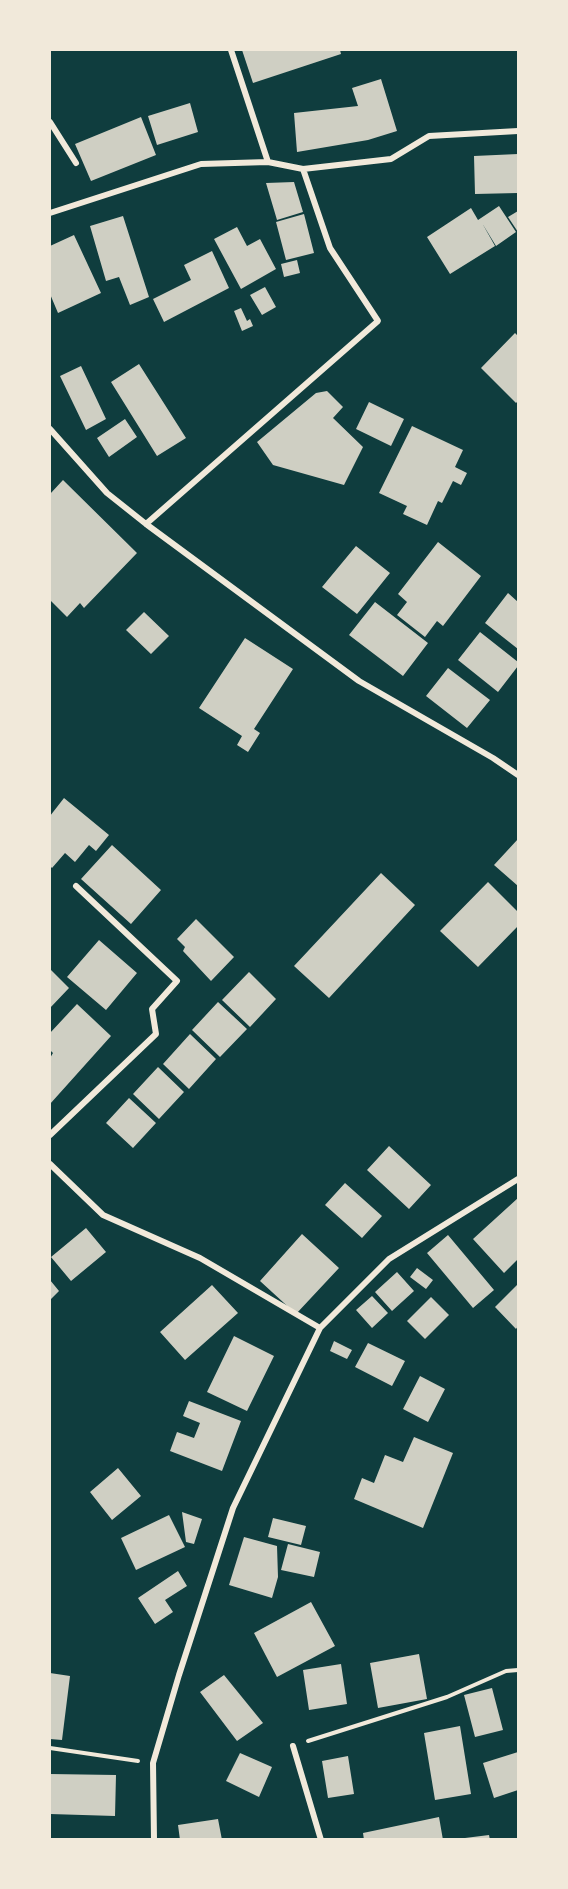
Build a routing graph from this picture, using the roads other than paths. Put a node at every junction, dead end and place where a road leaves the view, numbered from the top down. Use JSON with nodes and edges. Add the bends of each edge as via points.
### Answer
{"nodes":[{"id":1,"x":231,"y":50,"type":"edge"},
{"id":2,"x":50,"y":122,"type":"edge"},
{"id":3,"x":519,"y":131,"type":"edge"},
{"id":4,"x":268,"y":162,"type":"junction"},
{"id":5,"x":76,"y":164,"type":"dead end"},
{"id":6,"x":303,"y":169,"type":"junction"},
{"id":7,"x":50,"y":213,"type":"edge"},
{"id":8,"x":50,"y":429,"type":"edge"},
{"id":9,"x":146,"y":524,"type":"junction"},
{"id":10,"x":519,"y":775,"type":"edge"},
{"id":11,"x":76,"y":886,"type":"dead end"},
{"id":12,"x":50,"y":1135,"type":"edge"},
{"id":13,"x":50,"y":1164,"type":"edge"},
{"id":14,"x":519,"y":1179,"type":"edge"},
{"id":15,"x":320,"y":1328,"type":"junction"},
{"id":16,"x":293,"y":1746,"type":"road end"},
{"id":17,"x":154,"y":1839,"type":"edge"},
{"id":18,"x":321,"y":1839,"type":"edge"}],
"edges":[{"from":1,"to":4,"type":"street"},
{"from":2,"to":5,"type":"street"},
{"from":3,"to":6,"type":"street","via":[[429,136],[391,159]]},
{"from":4,"to":6,"type":"street"},
{"from":4,"to":7,"type":"street","via":[[201,164]]},
{"from":6,"to":9,"type":"street","via":[[330,248],[378,321]]},
{"from":8,"to":9,"type":"street","via":[[107,492]]},
{"from":9,"to":10,"type":"street","via":[[359,681]]},
{"from":11,"to":12,"type":"street","via":[[177,981],[152,1009],[156,1034]]},
{"from":13,"to":15,"type":"street","via":[[103,1215],[200,1258]]},
{"from":14,"to":15,"type":"street","via":[[389,1259]]},
{"from":15,"to":17,"type":"street","via":[[233,1508],[153,1763]]},
{"from":16,"to":18,"type":"street"}]}
